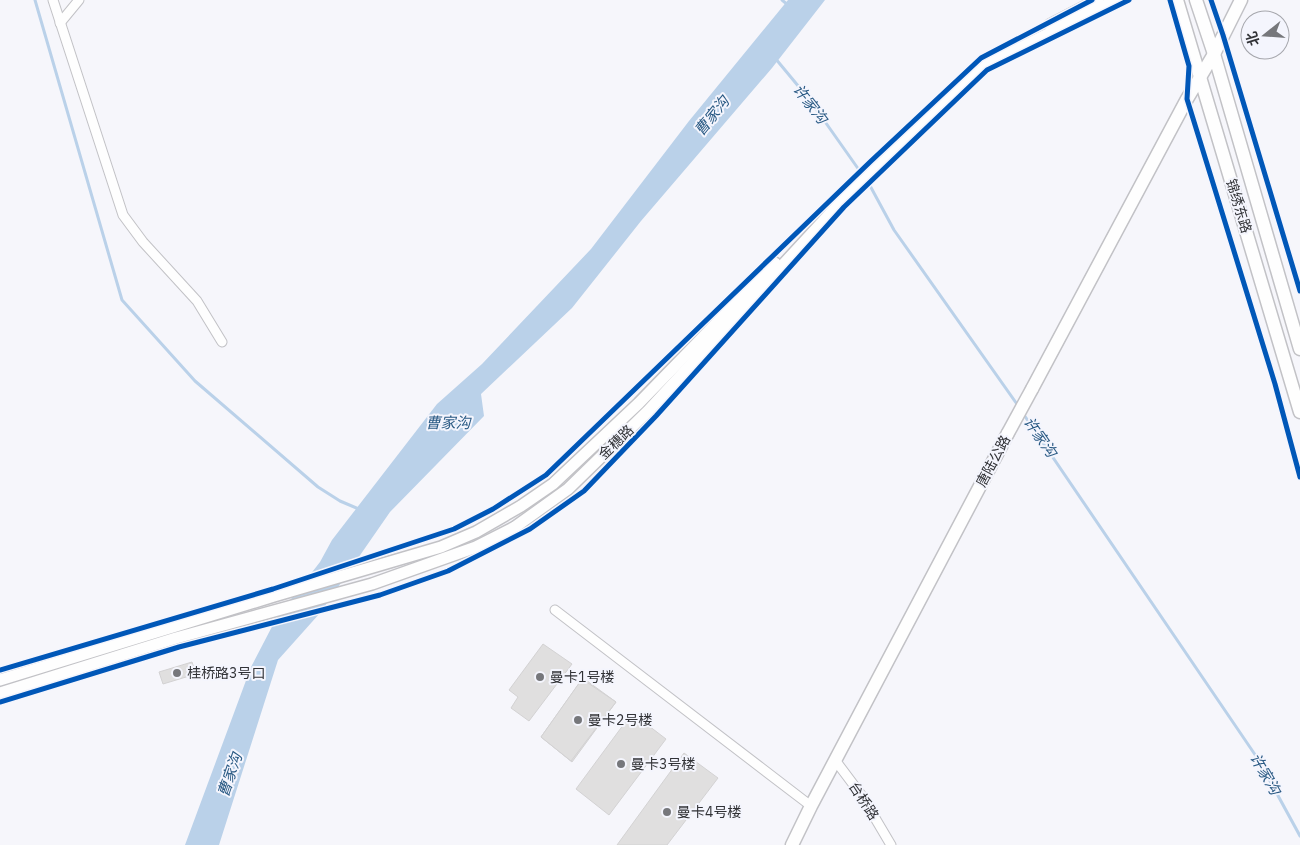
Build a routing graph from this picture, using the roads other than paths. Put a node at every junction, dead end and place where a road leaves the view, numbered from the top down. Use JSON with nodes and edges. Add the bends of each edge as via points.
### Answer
{"nodes":[{"id":1,"x":53,"y":0,"type":"edge"},
{"id":2,"x":80,"y":0,"type":"edge"},
{"id":3,"x":1098,"y":0,"type":"edge"},
{"id":4,"x":1116,"y":0,"type":"edge"},
{"id":5,"x":1177,"y":0,"type":"edge"},
{"id":6,"x":1196,"y":0,"type":"edge"},
{"id":7,"x":1241,"y":0,"type":"edge"},
{"id":8,"x":60,"y":24,"type":"junction"},
{"id":9,"x":1214,"y":54,"type":"junction"},
{"id":10,"x":1200,"y":76,"type":"junction"},
{"id":11,"x":875,"y":168,"type":"junction"},
{"id":12,"x":839,"y":201,"type":"junction"},
{"id":13,"x":222,"y":342,"type":"dead end"},
{"id":14,"x":1300,"y":348,"type":"edge"},
{"id":15,"x":1300,"y":412,"type":"edge"},
{"id":16,"x":231,"y":610,"type":"junction"},
{"id":17,"x":555,"y":610,"type":"dead end"},
{"id":18,"x":234,"y":623,"type":"junction"},
{"id":19,"x":0,"y":680,"type":"edge"},
{"id":20,"x":0,"y":693,"type":"edge"},
{"id":21,"x":835,"y":760,"type":"junction"},
{"id":22,"x":811,"y":806,"type":"junction"},
{"id":23,"x":792,"y":845,"type":"edge"},
{"id":24,"x":891,"y":845,"type":"edge"}],
"edges":[{"from":1,"to":8,"type":"street"},
{"from":2,"to":8,"type":"street"},
{"from":3,"to":11,"type":"street","name":"金穗路","via":[[981,60]]},
{"from":4,"to":11,"type":"street","name":"金穗路","via":[[986,65]]},
{"from":5,"to":10,"type":"main road","name":"锦绣东路"},
{"from":6,"to":9,"type":"main road","name":"锦绣东路"},
{"from":7,"to":9,"type":"main road","name":"唐陆公路"},
{"from":8,"to":13,"type":"street","via":[[123,215],[197,302]]},
{"from":9,"to":10,"type":"main road","name":"唐陆公路"},
{"from":9,"to":14,"type":"main road","name":"锦绣东路"},
{"from":10,"to":15,"type":"main road","name":"锦绣东路"},
{"from":10,"to":21,"type":"main road","name":"唐陆公路","bridge":true},
{"from":11,"to":12,"type":"street","name":"金穗路"},
{"from":12,"to":16,"type":"street","name":"金穗路","via":[[638,403],[553,484],[521,506],[442,547]]},
{"from":12,"to":18,"type":"street","name":"金穗路","via":[[648,411],[568,489],[515,527],[476,547],[372,584]]},
{"from":16,"to":18,"type":"street"},
{"from":16,"to":19,"type":"street","name":"金穗路"},
{"from":17,"to":22,"type":"street"},
{"from":18,"to":20,"type":"street","name":"金穗路"},
{"from":21,"to":22,"type":"main road","name":"唐陆公路"},
{"from":21,"to":24,"type":"street","name":"台桥路","via":[[862,796]]},
{"from":22,"to":23,"type":"main road","name":"唐陆公路"}]}
